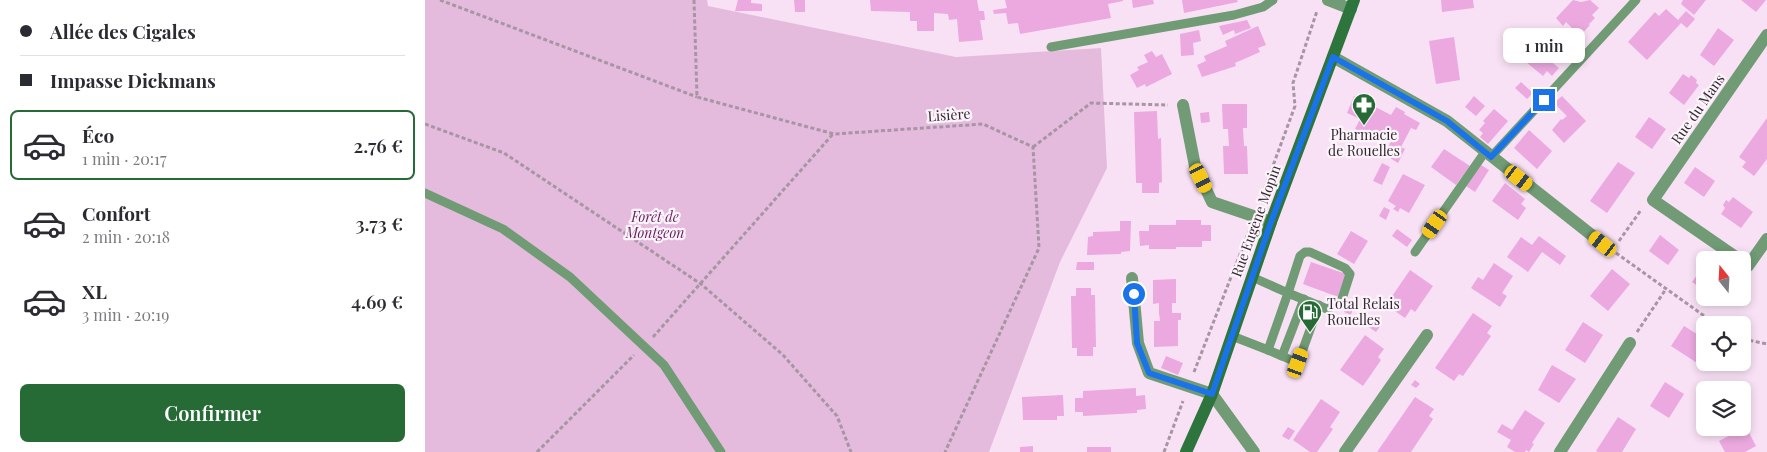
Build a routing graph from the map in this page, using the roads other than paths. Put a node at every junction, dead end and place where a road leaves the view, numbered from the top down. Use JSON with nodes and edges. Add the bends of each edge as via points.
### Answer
{"nodes":[{"id":1,"x":1273,"y":0,"type":"edge"},
{"id":2,"x":1328,"y":0,"type":"edge"},
{"id":3,"x":1636,"y":0,"type":"edge"},
{"id":4,"x":1353,"y":5,"type":"edge"},
{"id":5,"x":1767,"y":35,"type":"edge"},
{"id":6,"x":1051,"y":46,"type":"dead end"},
{"id":7,"x":1333,"y":57,"type":"junction"},
{"id":8,"x":1183,"y":105,"type":"road end"},
{"id":9,"x":1488,"y":154,"type":"junction"},
{"id":10,"x":425,"y":193,"type":"edge"},
{"id":11,"x":1271,"y":222,"type":"junction"},
{"id":12,"x":1767,"y":239,"type":"edge"},
{"id":13,"x":1607,"y":247,"type":"road end"},
{"id":14,"x":1727,"y":251,"type":"edge"},
{"id":15,"x":1415,"y":252,"type":"dead end"},
{"id":16,"x":1751,"y":262,"type":"edge"},
{"id":17,"x":1252,"y":277,"type":"junction"},
{"id":18,"x":1132,"y":278,"type":"dead end"},
{"id":19,"x":1288,"y":293,"type":"junction"},
{"id":20,"x":1304,"y":299,"type":"junction"},
{"id":21,"x":1319,"y":305,"type":"junction"},
{"id":22,"x":1427,"y":335,"type":"dead end"},
{"id":23,"x":1231,"y":336,"type":"junction"},
{"id":24,"x":1630,"y":343,"type":"road end"},
{"id":25,"x":1268,"y":350,"type":"junction"},
{"id":26,"x":1282,"y":356,"type":"junction"},
{"id":27,"x":1212,"y":394,"type":"junction"},
{"id":28,"x":721,"y":452,"type":"edge"},
{"id":29,"x":1186,"y":452,"type":"edge"},
{"id":30,"x":1254,"y":452,"type":"edge"},
{"id":31,"x":1345,"y":452,"type":"edge"},
{"id":32,"x":1560,"y":452,"type":"edge"}],
"edges":[{"from":1,"to":6,"type":"lane","via":[[1263,7],[1234,15]]},
{"from":2,"to":4,"type":"street"},
{"from":3,"to":9,"type":"lane"},
{"from":4,"to":7,"type":"main road","name":"Rue Eugène Mopin"},
{"from":5,"to":14,"type":"street","name":"Rue du Mans","via":[[1653,200]]},
{"from":7,"to":9,"type":"street","via":[[1447,121]]},
{"from":7,"to":11,"type":"main road","name":"Rue Eugène Mopin"},
{"from":8,"to":11,"type":"street","via":[[1195,166],[1212,202]]},
{"from":9,"to":13,"type":"street"},
{"from":9,"to":15,"type":"lane"},
{"from":10,"to":28,"type":"lane","via":[[503,229],[570,277],[665,365]]},
{"from":11,"to":17,"type":"main road","name":"Rue Eugène Mopin"},
{"from":12,"to":16,"type":"street"},
{"from":17,"to":19,"type":"lane"},
{"from":17,"to":23,"type":"main road","name":"Rue Eugène Mopin"},
{"from":18,"to":27,"type":"street","via":[[1137,343],[1149,373]]},
{"from":19,"to":20,"type":"lane"},
{"from":19,"to":21,"type":"lane","via":[[1300,256],[1310,252],[1345,268],[1350,274],[1341,302],[1327,309]]},
{"from":19,"to":25,"type":"lane"},
{"from":20,"to":21,"type":"lane"},
{"from":20,"to":26,"type":"lane"},
{"from":21,"to":26,"type":"lane","via":[[1298,363]]},
{"from":22,"to":31,"type":"street"},
{"from":23,"to":25,"type":"lane"},
{"from":23,"to":27,"type":"main road","name":"Rue Eugène Mopin"},
{"from":24,"to":32,"type":"street"},
{"from":25,"to":26,"type":"lane"},
{"from":27,"to":29,"type":"main road","name":"Rue Eugène Mopin"},
{"from":27,"to":30,"type":"street"}]}
